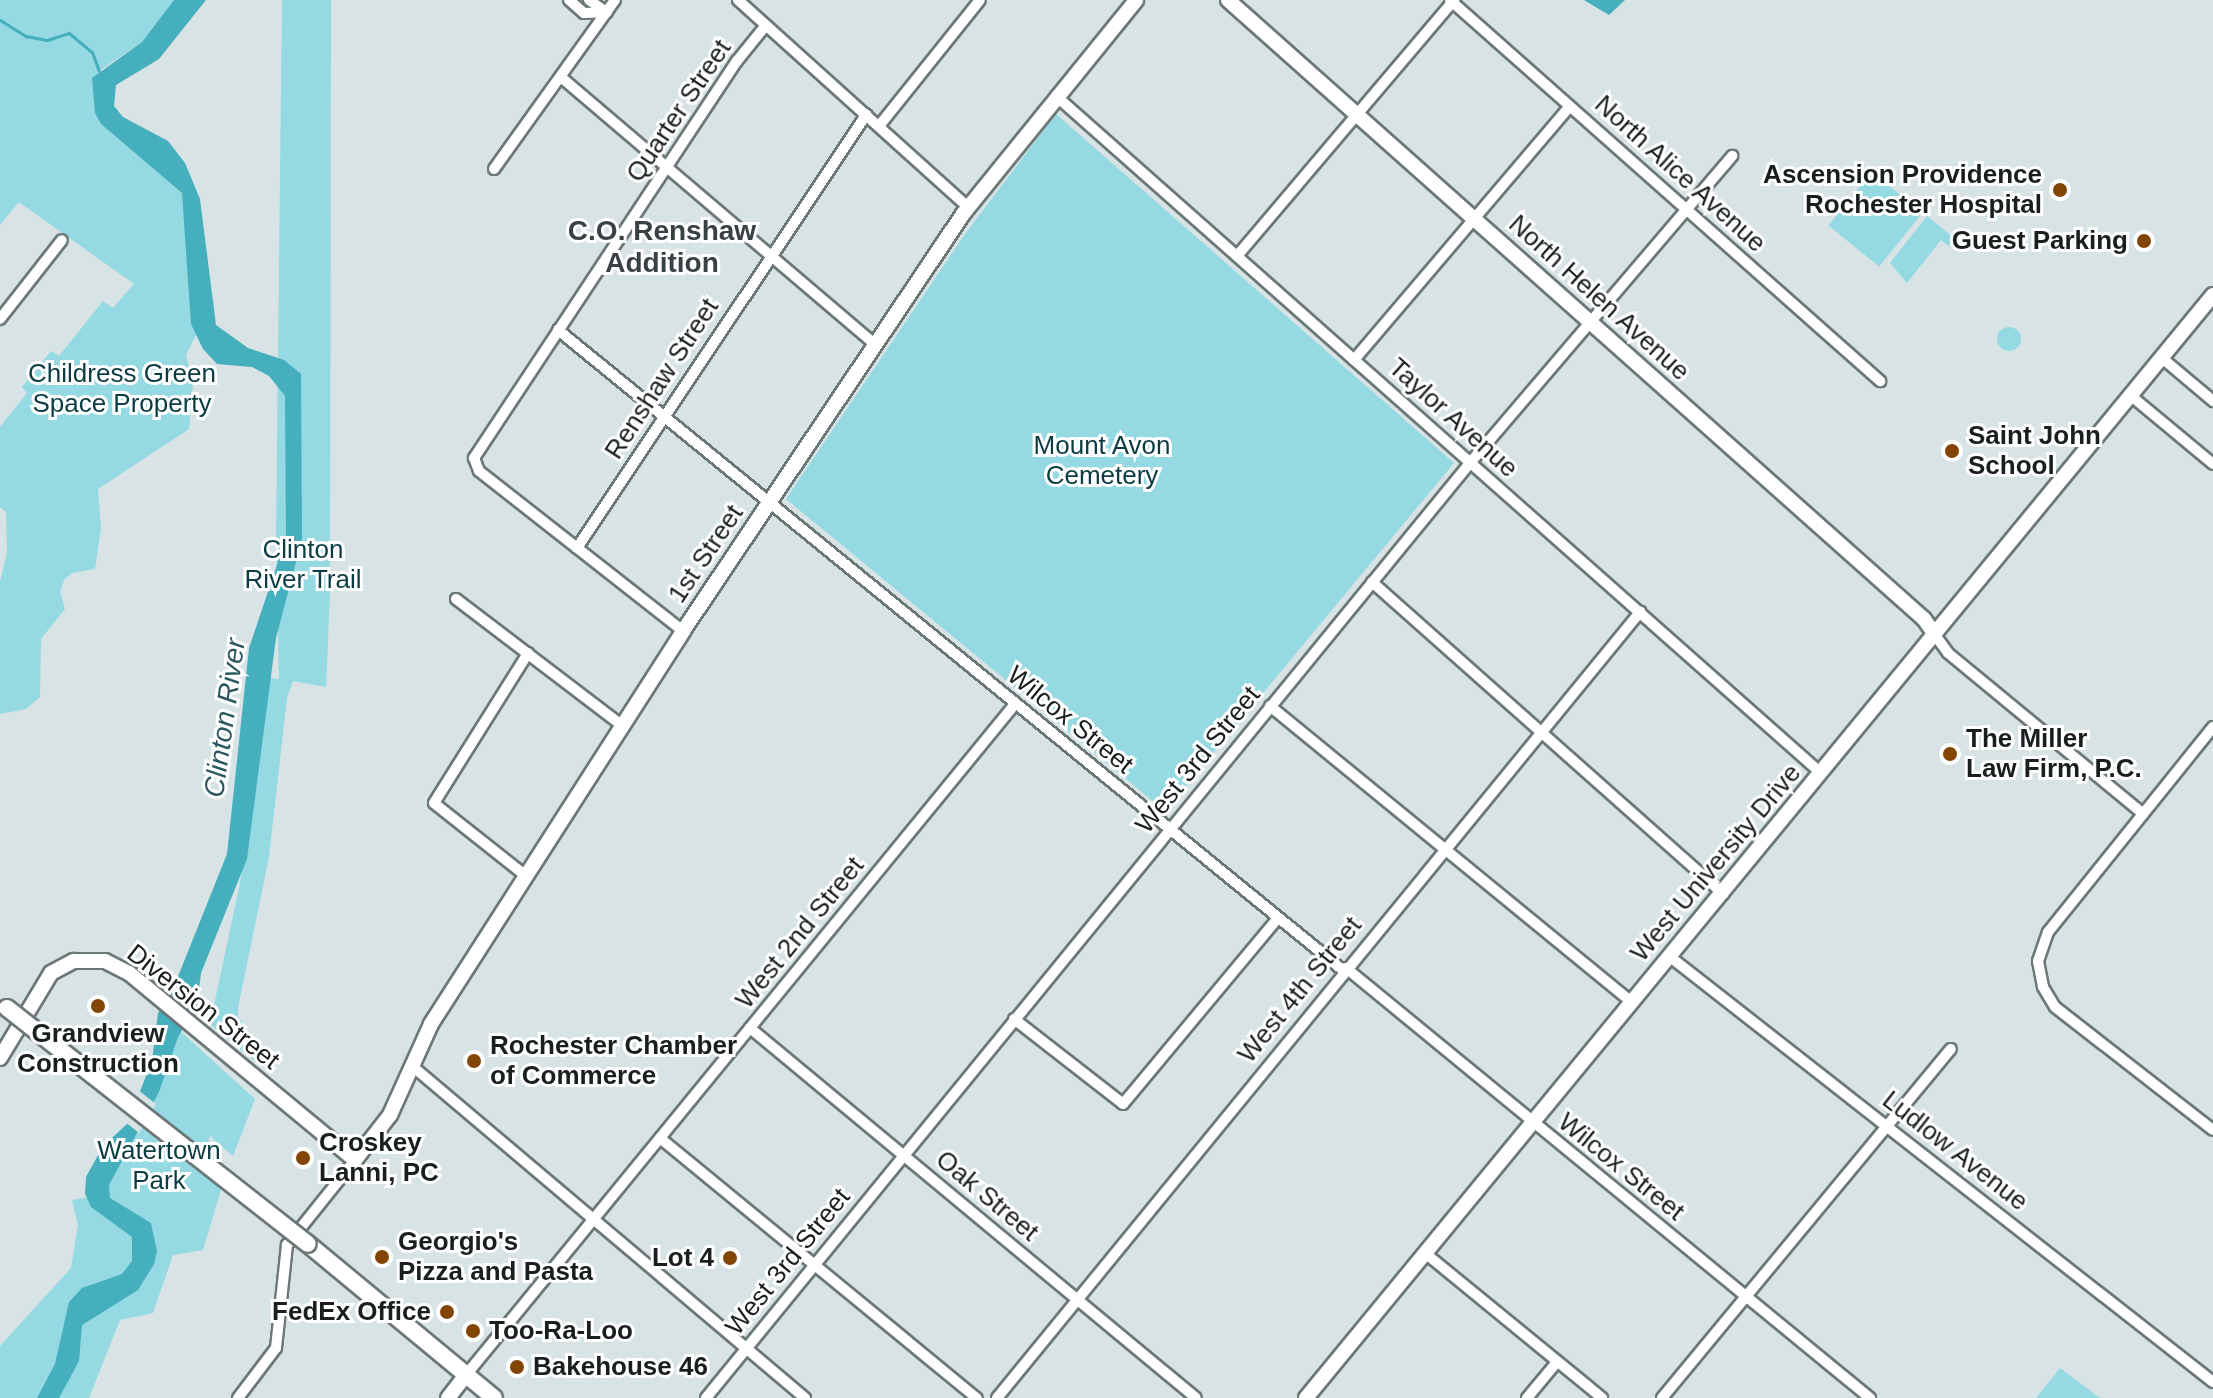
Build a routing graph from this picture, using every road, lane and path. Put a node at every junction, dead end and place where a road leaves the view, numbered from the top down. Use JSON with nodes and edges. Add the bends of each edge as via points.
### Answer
{"nodes":[{"id":1,"x":569,"y":0,"type":"edge"},
{"id":2,"x":589,"y":0,"type":"edge"},
{"id":3,"x":615,"y":0,"type":"edge"},
{"id":4,"x":738,"y":0,"type":"edge"},
{"id":5,"x":980,"y":0,"type":"edge"},
{"id":6,"x":1136,"y":0,"type":"edge"},
{"id":7,"x":1228,"y":0,"type":"edge"},
{"id":8,"x":1452,"y":1,"type":"edge"},
{"id":9,"x":607,"y":12,"type":"junction"},
{"id":10,"x":766,"y":25,"type":"junction"},
{"id":11,"x":562,"y":78,"type":"junction"},
{"id":12,"x":1056,"y":96,"type":"junction"},
{"id":13,"x":1570,"y":106,"type":"junction"},
{"id":14,"x":1356,"y":114,"type":"junction"},
{"id":15,"x":866,"y":115,"type":"junction"},
{"id":16,"x":879,"y":126,"type":"junction"},
{"id":17,"x":1732,"y":156,"type":"dead end"},
{"id":18,"x":667,"y":167,"type":"junction"},
{"id":19,"x":494,"y":169,"type":"dead end"},
{"id":20,"x":968,"y":207,"type":"junction"},
{"id":21,"x":1686,"y":209,"type":"junction"},
{"id":22,"x":1473,"y":218,"type":"junction"},
{"id":23,"x":62,"y":240,"type":"dead end"},
{"id":24,"x":770,"y":255,"type":"junction"},
{"id":25,"x":1237,"y":256,"type":"junction"},
{"id":26,"x":2213,"y":295,"type":"edge"},
{"id":27,"x":0,"y":319,"type":"edge"},
{"id":28,"x":1589,"y":321,"type":"junction"},
{"id":29,"x":558,"y":330,"type":"junction"},
{"id":30,"x":876,"y":345,"type":"junction"},
{"id":31,"x":2162,"y":358,"type":"junction"},
{"id":32,"x":1354,"y":360,"type":"junction"},
{"id":33,"x":1880,"y":381,"type":"dead end"},
{"id":34,"x":2130,"y":395,"type":"junction"},
{"id":35,"x":2213,"y":401,"type":"edge"},
{"id":36,"x":664,"y":417,"type":"junction"},
{"id":37,"x":1470,"y":463,"type":"junction"},
{"id":38,"x":2213,"y":464,"type":"edge"},
{"id":39,"x":769,"y":502,"type":"junction"},
{"id":40,"x":577,"y":548,"type":"junction"},
{"id":41,"x":1372,"y":582,"type":"junction"},
{"id":42,"x":456,"y":599,"type":"dead end"},
{"id":43,"x":1640,"y":612,"type":"junction"},
{"id":44,"x":683,"y":631,"type":"junction"},
{"id":45,"x":1935,"y":635,"type":"junction"},
{"id":46,"x":528,"y":653,"type":"junction"},
{"id":47,"x":1015,"y":704,"type":"junction"},
{"id":48,"x":1270,"y":706,"type":"junction"},
{"id":49,"x":623,"y":726,"type":"junction"},
{"id":50,"x":2213,"y":727,"type":"edge"},
{"id":51,"x":1540,"y":732,"type":"junction"},
{"id":52,"x":1821,"y":773,"type":"junction"},
{"id":53,"x":2143,"y":814,"type":"junction"},
{"id":54,"x":1169,"y":831,"type":"junction"},
{"id":55,"x":1445,"y":849,"type":"junction"},
{"id":56,"x":526,"y":876,"type":"junction"},
{"id":57,"x":1723,"y":894,"type":"junction"},
{"id":58,"x":1277,"y":919,"type":"junction"},
{"id":59,"x":1669,"y":956,"type":"junction"},
{"id":60,"x":1345,"y":970,"type":"junction"},
{"id":61,"x":1631,"y":1001,"type":"junction"},
{"id":62,"x":3,"y":1006,"type":"edge"},
{"id":63,"x":1014,"y":1019,"type":"junction"},
{"id":64,"x":750,"y":1028,"type":"junction"},
{"id":65,"x":1951,"y":1049,"type":"dead end"},
{"id":66,"x":0,"y":1058,"type":"edge"},
{"id":67,"x":411,"y":1065,"type":"junction"},
{"id":68,"x":1532,"y":1121,"type":"junction"},
{"id":69,"x":1886,"y":1125,"type":"junction"},
{"id":70,"x":2213,"y":1130,"type":"edge"},
{"id":71,"x":660,"y":1138,"type":"junction"},
{"id":72,"x":903,"y":1156,"type":"junction"},
{"id":73,"x":355,"y":1160,"type":"junction"},
{"id":74,"x":593,"y":1221,"type":"junction"},
{"id":75,"x":1425,"y":1253,"type":"junction"},
{"id":76,"x":814,"y":1265,"type":"junction"},
{"id":77,"x":1745,"y":1297,"type":"junction"},
{"id":78,"x":1077,"y":1299,"type":"junction"},
{"id":79,"x":746,"y":1349,"type":"junction"},
{"id":80,"x":1557,"y":1362,"type":"junction"},
{"id":81,"x":466,"y":1375,"type":"junction"},
{"id":82,"x":2213,"y":1382,"type":"edge"},
{"id":83,"x":238,"y":1398,"type":"edge"},
{"id":84,"x":448,"y":1398,"type":"edge"},
{"id":85,"x":494,"y":1398,"type":"edge"},
{"id":86,"x":706,"y":1398,"type":"edge"},
{"id":87,"x":805,"y":1398,"type":"edge"},
{"id":88,"x":977,"y":1398,"type":"edge"},
{"id":89,"x":997,"y":1398,"type":"edge"},
{"id":90,"x":1196,"y":1398,"type":"edge"},
{"id":91,"x":1306,"y":1398,"type":"edge"},
{"id":92,"x":1527,"y":1398,"type":"edge"},
{"id":93,"x":1602,"y":1398,"type":"edge"},
{"id":94,"x":1662,"y":1398,"type":"edge"},
{"id":95,"x":1870,"y":1398,"type":"edge"}],
"edges":[{"from":1,"to":9,"type":"street","via":[[584,13]]},
{"from":2,"to":9,"type":"street"},
{"from":3,"to":9,"type":"street"},
{"from":4,"to":10,"type":"street"},
{"from":5,"to":16,"type":"street"},
{"from":6,"to":12,"type":"street","name":"1st Street"},
{"from":7,"to":14,"type":"street","name":"North Helen Avenue"},
{"from":8,"to":13,"type":"street","name":"North Alice Avenue"},
{"from":8,"to":14,"type":"street"},
{"from":9,"to":11,"type":"street"},
{"from":10,"to":15,"type":"street"},
{"from":10,"to":18,"type":"street","name":"Quarter Street"},
{"from":11,"to":18,"type":"street"},
{"from":11,"to":19,"type":"street"},
{"from":12,"to":20,"type":"street","name":"1st Street"},
{"from":12,"to":25,"type":"street","name":"Taylor Avenue"},
{"from":13,"to":21,"type":"street","name":"North Alice Avenue"},
{"from":13,"to":22,"type":"street"},
{"from":14,"to":22,"type":"street","name":"North Helen Avenue"},
{"from":14,"to":25,"type":"street"},
{"from":15,"to":16,"type":"street"},
{"from":15,"to":24,"type":"street","name":"Renshaw Street"},
{"from":16,"to":20,"type":"street"},
{"from":17,"to":21,"type":"street","name":"West 3rd Street"},
{"from":18,"to":24,"type":"street"},
{"from":18,"to":29,"type":"street","name":"Quarter Street"},
{"from":20,"to":30,"type":"street","name":"1st Street"},
{"from":21,"to":28,"type":"street","name":"West 3rd Street"},
{"from":21,"to":33,"type":"street","name":"North Alice Avenue"},
{"from":22,"to":28,"type":"street","name":"North Helen Avenue"},
{"from":22,"to":32,"type":"street"},
{"from":23,"to":27,"type":"street"},
{"from":24,"to":30,"type":"street"},
{"from":24,"to":36,"type":"street","name":"Renshaw Street"},
{"from":25,"to":32,"type":"street","name":"Taylor Avenue"},
{"from":26,"to":31,"type":"street","name":"West University Drive"},
{"from":28,"to":37,"type":"street","name":"West 3rd Street"},
{"from":28,"to":45,"type":"street","name":"North Helen Avenue","via":[[1918,614]]},
{"from":29,"to":36,"type":"street","name":"Wilcox Street"},
{"from":29,"to":40,"type":"street","name":"Quarter Street","via":[[478,450],[475,464]]},
{"from":30,"to":39,"type":"street","name":"1st Street"},
{"from":31,"to":34,"type":"street","name":"West University Drive"},
{"from":31,"to":35,"type":"street"},
{"from":32,"to":37,"type":"street","name":"Taylor Avenue"},
{"from":34,"to":38,"type":"street"},
{"from":34,"to":45,"type":"street","name":"West University Drive"},
{"from":36,"to":39,"type":"street","name":"Wilcox Street"},
{"from":36,"to":40,"type":"street","name":"Renshaw Street"},
{"from":37,"to":41,"type":"street","name":"West 3rd Street"},
{"from":37,"to":43,"type":"street","name":"Taylor Avenue"},
{"from":39,"to":44,"type":"street","name":"1st Street"},
{"from":39,"to":47,"type":"street","name":"Wilcox Street"},
{"from":40,"to":44,"type":"street"},
{"from":41,"to":48,"type":"street","name":"West 3rd Street"},
{"from":41,"to":51,"type":"street"},
{"from":42,"to":46,"type":"street"},
{"from":43,"to":51,"type":"street","name":"West 4th Street"},
{"from":43,"to":52,"type":"street","name":"Taylor Avenue"},
{"from":44,"to":49,"type":"street","name":"1st Street"},
{"from":45,"to":52,"type":"street","name":"West University Drive"},
{"from":45,"to":53,"type":"street","via":[[1948,653]]},
{"from":46,"to":49,"type":"street"},
{"from":46,"to":56,"type":"street","via":[[434,803]]},
{"from":47,"to":54,"type":"street","name":"Wilcox Street"},
{"from":47,"to":64,"type":"street","name":"West 2nd Street"},
{"from":48,"to":54,"type":"street","name":"West 3rd Street"},
{"from":48,"to":55,"type":"street"},
{"from":49,"to":56,"type":"street","name":"1st Street"},
{"from":50,"to":53,"type":"street"},
{"from":51,"to":55,"type":"street","name":"West 4th Street"},
{"from":51,"to":57,"type":"street"},
{"from":52,"to":57,"type":"street","name":"West University Drive"},
{"from":53,"to":70,"type":"street","via":[[2048,932],[2039,971],[2055,1007]]},
{"from":54,"to":58,"type":"street","name":"Wilcox Street"},
{"from":54,"to":63,"type":"street","name":"West 3rd Street"},
{"from":55,"to":60,"type":"street","name":"West 4th Street"},
{"from":55,"to":61,"type":"street"},
{"from":56,"to":67,"type":"street","name":"1st Street","via":[[431,1024]]},
{"from":57,"to":59,"type":"street","name":"West University Drive"},
{"from":58,"to":60,"type":"street","name":"Wilcox Street"},
{"from":58,"to":63,"type":"street","via":[[1123,1104]]},
{"from":59,"to":61,"type":"street","name":"West University Drive"},
{"from":59,"to":69,"type":"street","name":"Ludlow Avenue"},
{"from":60,"to":68,"type":"street","name":"Wilcox Street"},
{"from":60,"to":78,"type":"street","name":"West 4th Street"},
{"from":61,"to":68,"type":"street","name":"West University Drive"},
{"from":62,"to":81,"type":"main road","bridge":true},
{"from":63,"to":72,"type":"street","name":"West 3rd Street"},
{"from":64,"to":71,"type":"street","name":"West 2nd Street"},
{"from":64,"to":72,"type":"street","name":"Oak Street"},
{"from":65,"to":69,"type":"street"},
{"from":66,"to":73,"type":"street","name":"Diversion Street","via":[[39,986],[66,963],[105,961],[154,994]]},
{"from":67,"to":73,"type":"street","name":"1st Street","via":[[390,1115]]},
{"from":67,"to":74,"type":"street"},
{"from":68,"to":75,"type":"street","name":"West University Drive"},
{"from":68,"to":77,"type":"street","name":"Wilcox Street"},
{"from":69,"to":77,"type":"street"},
{"from":69,"to":82,"type":"street","name":"Ludlow Avenue"},
{"from":71,"to":74,"type":"street","name":"West 2nd Street"},
{"from":71,"to":76,"type":"street"},
{"from":72,"to":76,"type":"street","name":"West 3rd Street"},
{"from":72,"to":78,"type":"street","name":"Oak Street"},
{"from":73,"to":83,"type":"street","via":[[287,1245],[276,1348]]},
{"from":74,"to":79,"type":"street"},
{"from":74,"to":81,"type":"street","name":"West 2nd Street"},
{"from":75,"to":80,"type":"street"},
{"from":75,"to":91,"type":"street","name":"West University Drive"},
{"from":76,"to":79,"type":"street","name":"West 3rd Street"},
{"from":76,"to":88,"type":"street"},
{"from":77,"to":94,"type":"street"},
{"from":77,"to":95,"type":"street","name":"Wilcox Street"},
{"from":78,"to":89,"type":"street","name":"West 4th Street"},
{"from":78,"to":90,"type":"street","name":"Oak Street"},
{"from":79,"to":86,"type":"street","name":"West 3rd Street"},
{"from":79,"to":87,"type":"street"},
{"from":80,"to":92,"type":"street"},
{"from":80,"to":93,"type":"street"},
{"from":81,"to":84,"type":"street"},
{"from":81,"to":85,"type":"main road"}]}
